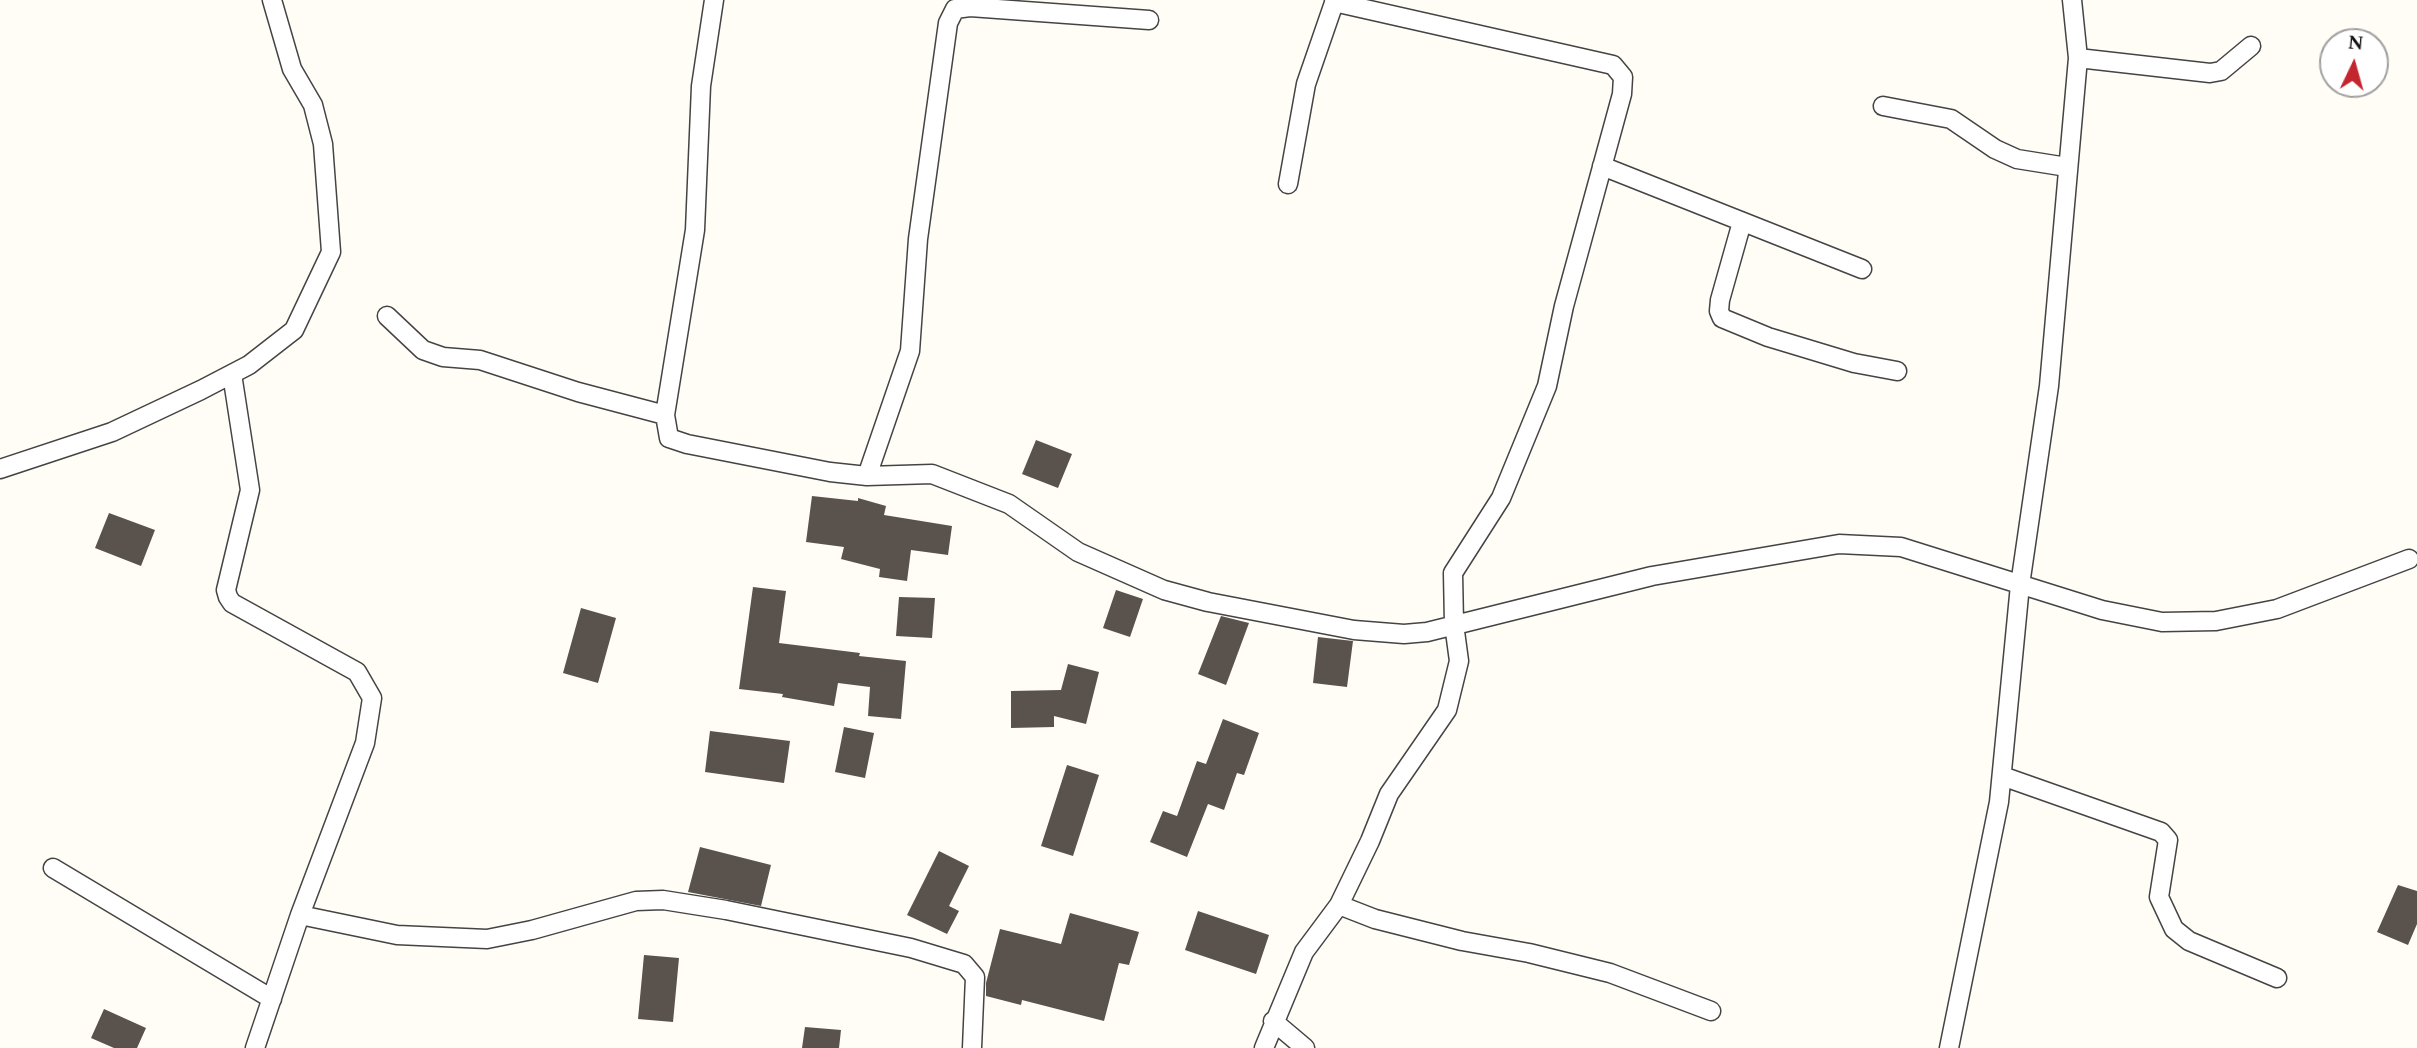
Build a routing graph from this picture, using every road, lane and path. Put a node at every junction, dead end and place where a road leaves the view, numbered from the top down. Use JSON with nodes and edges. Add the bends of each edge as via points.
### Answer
{"nodes":[{"id":1,"x":272,"y":0,"type":"edge"},
{"id":2,"x":715,"y":0,"type":"edge"},
{"id":3,"x":2072,"y":0,"type":"edge"},
{"id":4,"x":1335,"y":1,"type":"edge"},
{"id":5,"x":1149,"y":20,"type":"dead end"},
{"id":6,"x":2251,"y":46,"type":"dead end"},
{"id":7,"x":2078,"y":58,"type":"junction"},
{"id":8,"x":1883,"y":106,"type":"dead end"},
{"id":9,"x":1602,"y":166,"type":"junction"},
{"id":10,"x":2067,"y":167,"type":"junction"},
{"id":11,"x":1288,"y":184,"type":"dead end"},
{"id":12,"x":1742,"y":222,"type":"junction"},
{"id":13,"x":1862,"y":269,"type":"dead end"},
{"id":14,"x":387,"y":316,"type":"dead end"},
{"id":15,"x":1897,"y":371,"type":"dead end"},
{"id":16,"x":232,"y":374,"type":"junction"},
{"id":17,"x":665,"y":415,"type":"junction"},
{"id":18,"x":0,"y":469,"type":"edge"},
{"id":19,"x":867,"y":476,"type":"junction"},
{"id":20,"x":2409,"y":559,"type":"dead end"},
{"id":21,"x":2020,"y":585,"type":"junction"},
{"id":22,"x":1454,"y":624,"type":"junction"},
{"id":23,"x":2002,"y":776,"type":"junction"},
{"id":24,"x":53,"y":868,"type":"dead end"},
{"id":25,"x":1339,"y":905,"type":"junction"},
{"id":26,"x":300,"y":915,"type":"junction"},
{"id":27,"x":2277,"y":978,"type":"dead end"},
{"id":28,"x":272,"y":999,"type":"junction"},
{"id":29,"x":1712,"y":1011,"type":"dead end"},
{"id":30,"x":1273,"y":1021,"type":"junction"},
{"id":31,"x":255,"y":1048,"type":"edge"},
{"id":32,"x":972,"y":1048,"type":"edge"},
{"id":33,"x":1264,"y":1048,"type":"edge"},
{"id":34,"x":1304,"y":1048,"type":"edge"},
{"id":35,"x":1949,"y":1048,"type":"edge"}],
"edges":[{"from":1,"to":16,"type":"street","via":[[292,69],[313,105],[323,145],[331,252],[294,330]]},
{"from":2,"to":17,"type":"street","via":[[701,86],[695,230]]},
{"from":3,"to":7,"type":"street"},
{"from":4,"to":9,"type":"street","via":[[1613,65],[1623,77],[1622,94]]},
{"from":4,"to":11,"type":"street","via":[[1306,83]]},
{"from":5,"to":19,"type":"street","via":[[955,9],[948,23],[918,239],[910,351]]},
{"from":6,"to":7,"type":"street","via":[[2221,71],[2210,73]]},
{"from":7,"to":10,"type":"street"},
{"from":8,"to":10,"type":"street","via":[[1951,119],[2017,159]]},
{"from":9,"to":12,"type":"street"},
{"from":9,"to":22,"type":"street","via":[[1547,386],[1501,498],[1453,573]]},
{"from":10,"to":21,"type":"street","via":[[2049,386]]},
{"from":12,"to":13,"type":"street"},
{"from":12,"to":15,"type":"street","via":[[1720,300],[1722,318],[1830,356]]},
{"from":14,"to":17,"type":"street","via":[[423,350],[480,360]]},
{"from":16,"to":18,"type":"street","via":[[112,432]]},
{"from":16,"to":26,"type":"street","via":[[250,490],[228,597],[357,672],[372,698],[365,743]]},
{"from":17,"to":19,"type":"street","via":[[669,438],[687,444]]},
{"from":19,"to":22,"type":"street","via":[[932,474],[1009,504],[1079,552],[1115,569],[1208,602],[1404,635]]},
{"from":20,"to":21,"type":"street","via":[[2277,609],[2216,621],[2162,622],[2102,610]]},
{"from":21,"to":22,"type":"street","via":[[1901,547],[1839,544],[1652,576]]},
{"from":21,"to":23,"type":"street"},
{"from":22,"to":25,"type":"street","via":[[1459,661],[1447,710],[1390,794]]},
{"from":23,"to":27,"type":"street","via":[[2161,832],[2168,840],[2159,897],[2174,929],[2189,942]]},
{"from":23,"to":35,"type":"street"},
{"from":24,"to":28,"type":"street"},
{"from":25,"to":29,"type":"street","via":[[1449,938],[1610,973]]},
{"from":25,"to":30,"type":"street","via":[[1304,952]]},
{"from":26,"to":28,"type":"street"},
{"from":26,"to":32,"type":"street","via":[[397,934],[487,939],[636,901],[663,900],[726,911],[911,948],[964,964],[975,977]]},
{"from":28,"to":31,"type":"street"},
{"from":30,"to":33,"type":"street"},
{"from":30,"to":34,"type":"street"}]}
